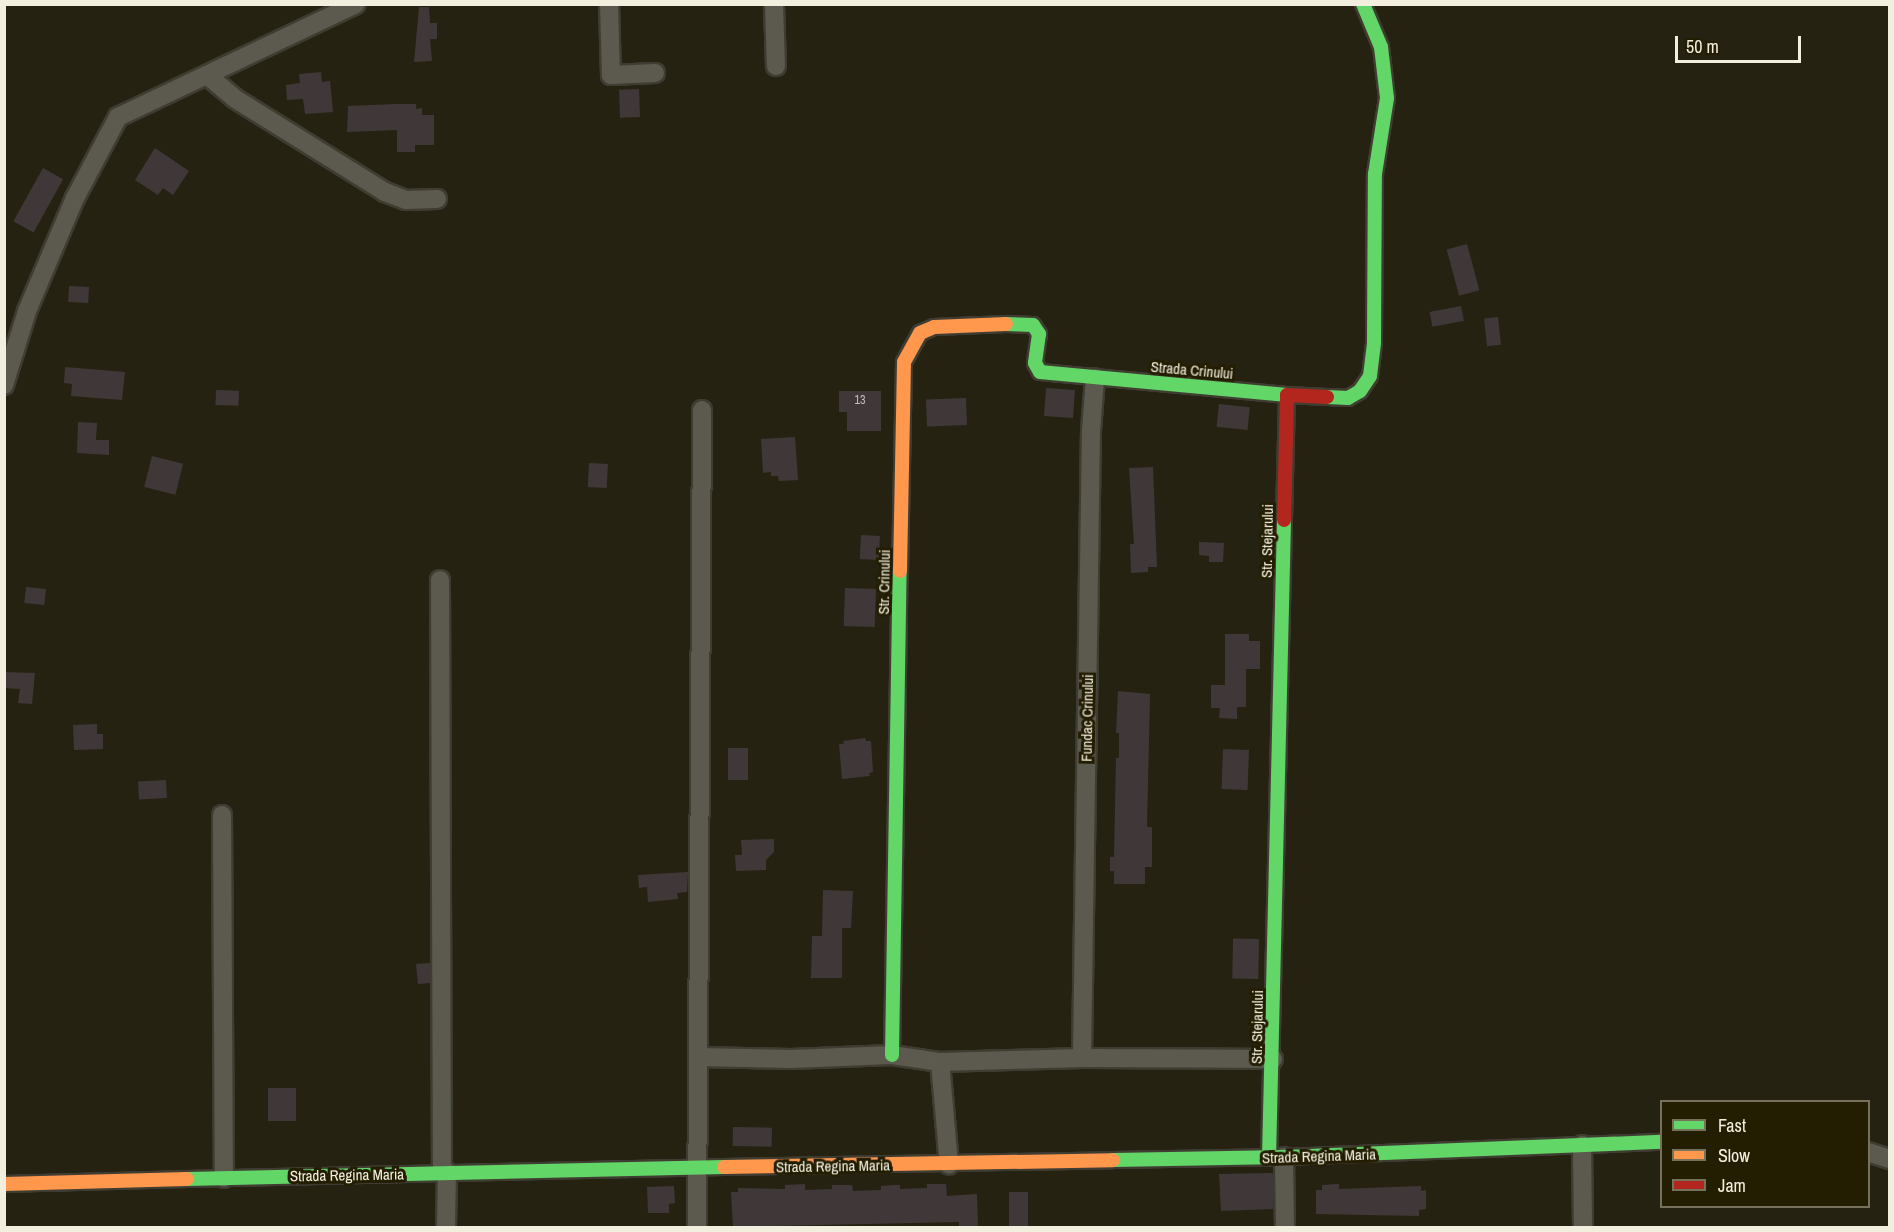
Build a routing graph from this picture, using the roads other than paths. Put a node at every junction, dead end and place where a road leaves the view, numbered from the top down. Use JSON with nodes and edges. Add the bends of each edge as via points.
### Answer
{"nodes":[{"id":1,"x":356,"y":4,"type":"edge"},
{"id":2,"x":609,"y":4,"type":"edge"},
{"id":3,"x":774,"y":4,"type":"edge"},
{"id":4,"x":1363,"y":4,"type":"edge"},
{"id":5,"x":776,"y":66,"type":"dead end"},
{"id":6,"x":654,"y":73,"type":"dead end"},
{"id":7,"x":207,"y":75,"type":"junction"},
{"id":8,"x":437,"y":199,"type":"dead end"},
{"id":9,"x":1095,"y":378,"type":"junction"},
{"id":10,"x":4,"y":385,"type":"edge"},
{"id":11,"x":1287,"y":395,"type":"junction"},
{"id":12,"x":702,"y":411,"type":"dead end"},
{"id":13,"x":440,"y":580,"type":"dead end"},
{"id":14,"x":222,"y":814,"type":"dead end"},
{"id":15,"x":892,"y":1055,"type":"junction"},
{"id":16,"x":699,"y":1057,"type":"junction"},
{"id":17,"x":1082,"y":1058,"type":"junction"},
{"id":18,"x":1273,"y":1059,"type":"junction"},
{"id":19,"x":940,"y":1062,"type":"junction"},
{"id":20,"x":1660,"y":1142,"type":"edge"},
{"id":21,"x":1582,"y":1145,"type":"junction"},
{"id":22,"x":1870,"y":1152,"type":"edge"},
{"id":23,"x":1276,"y":1158,"type":"junction"},
{"id":24,"x":1890,"y":1160,"type":"edge"},
{"id":25,"x":949,"y":1165,"type":"junction"},
{"id":26,"x":697,"y":1168,"type":"junction"},
{"id":27,"x":445,"y":1172,"type":"junction"},
{"id":28,"x":224,"y":1178,"type":"junction"},
{"id":29,"x":4,"y":1184,"type":"edge"},
{"id":30,"x":446,"y":1227,"type":"edge"},
{"id":31,"x":697,"y":1227,"type":"edge"},
{"id":32,"x":1285,"y":1227,"type":"edge"},
{"id":33,"x":1583,"y":1227,"type":"edge"}],
"edges":[{"from":1,"to":7,"type":"street"},
{"from":2,"to":6,"type":"street","via":[[610,75]]},
{"from":3,"to":5,"type":"street"},
{"from":4,"to":11,"type":"street","via":[[1381,47],[1387,98],[1375,174],[1374,342],[1370,376],[1348,398]]},
{"from":7,"to":8,"type":"street","via":[[234,98],[385,192],[406,200]]},
{"from":7,"to":10,"type":"street","via":[[118,117],[75,198],[27,311]]},
{"from":9,"to":11,"type":"street","name":"Strada Crinului"},
{"from":9,"to":15,"type":"street","name":"Str. Crinului","via":[[1040,372],[1035,363],[1039,334],[1025,323],[926,329],[912,344],[904,362]]},
{"from":9,"to":17,"type":"street","name":"Fundac Crinului"},
{"from":11,"to":18,"type":"street","name":"Str. Stejarului"},
{"from":12,"to":16,"type":"street"},
{"from":13,"to":27,"type":"street"},
{"from":14,"to":28,"type":"street"},
{"from":15,"to":16,"type":"street"},
{"from":15,"to":19,"type":"street"},
{"from":16,"to":26,"type":"street"},
{"from":17,"to":18,"type":"street"},
{"from":17,"to":19,"type":"street"},
{"from":18,"to":23,"type":"street","name":"Str. Stejarului"},
{"from":19,"to":25,"type":"street"},
{"from":20,"to":21,"type":"street","name":"Strada Regina Maria"},
{"from":21,"to":23,"type":"street","name":"Strada Regina Maria"},
{"from":21,"to":33,"type":"street"},
{"from":22,"to":24,"type":"street"},
{"from":23,"to":25,"type":"street","name":"Strada Regina Maria"},
{"from":23,"to":32,"type":"street"},
{"from":25,"to":26,"type":"street","name":"Strada Regina Maria"},
{"from":26,"to":27,"type":"street","name":"Strada Regina Maria"},
{"from":26,"to":31,"type":"street"},
{"from":27,"to":28,"type":"street","name":"Strada Regina Maria"},
{"from":27,"to":30,"type":"street"},
{"from":28,"to":29,"type":"street","name":"Strada Regina Maria"}]}
